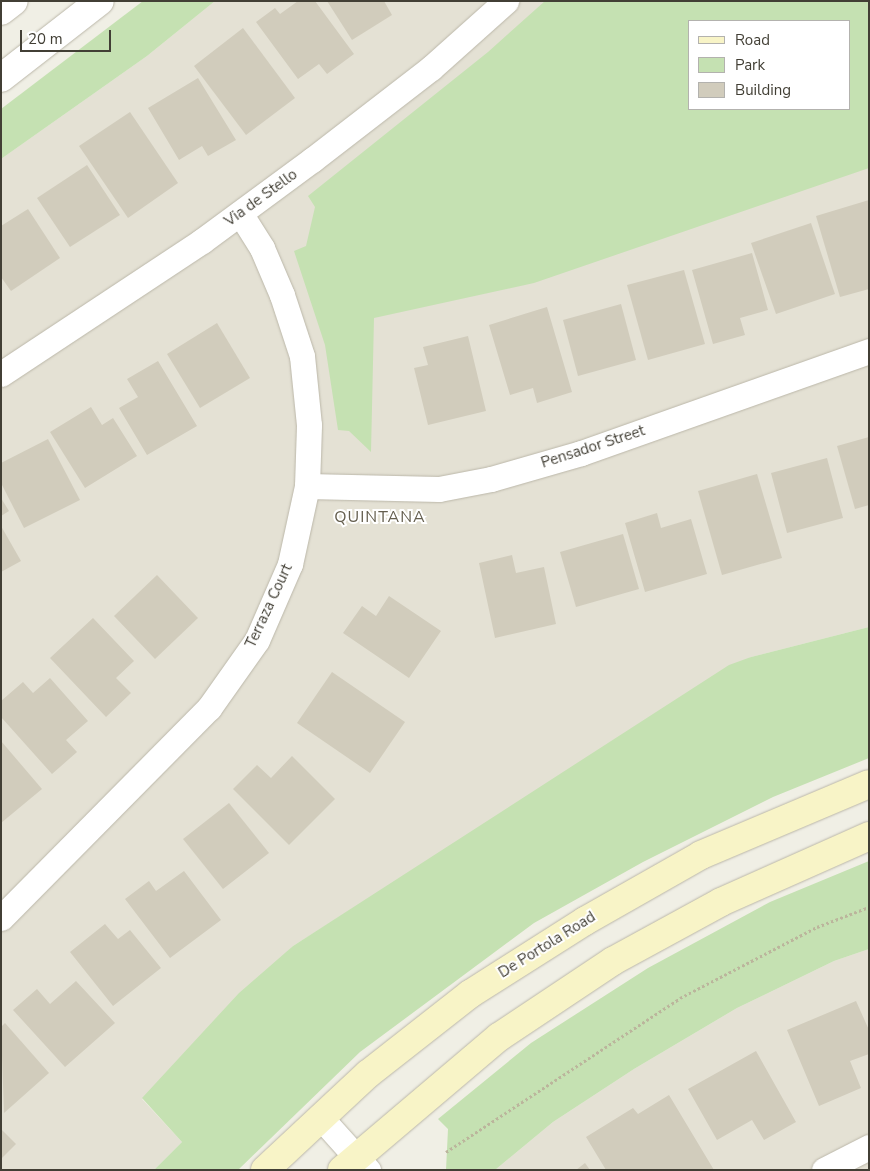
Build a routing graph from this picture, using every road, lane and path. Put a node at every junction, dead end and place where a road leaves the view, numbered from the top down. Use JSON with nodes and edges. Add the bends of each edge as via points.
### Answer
{"nodes":[{"id":1,"x":14,"y":1,"type":"edge"},
{"id":2,"x":100,"y":1,"type":"edge"},
{"id":3,"x":506,"y":1,"type":"edge"},
{"id":4,"x":1,"y":11,"type":"edge"},
{"id":5,"x":1,"y":78,"type":"edge"},
{"id":6,"x":240,"y":213,"type":"junction"},
{"id":7,"x":869,"y":351,"type":"edge"},
{"id":8,"x":1,"y":374,"type":"edge"},
{"id":9,"x":307,"y":486,"type":"junction"},
{"id":10,"x":869,"y":784,"type":"edge"},
{"id":11,"x":869,"y":836,"type":"edge"},
{"id":12,"x":869,"y":907,"type":"edge"},
{"id":13,"x":1,"y":918,"type":"edge"},
{"id":14,"x":322,"y":1119,"type":"junction"},
{"id":15,"x":869,"y":1147,"type":"edge"},
{"id":16,"x":446,"y":1152,"type":"dead end"},
{"id":17,"x":355,"y":1165,"type":"edge"},
{"id":18,"x":265,"y":1170,"type":"edge"},
{"id":19,"x":824,"y":1170,"type":"edge"}],
"edges":[{"from":1,"to":4,"type":"street"},
{"from":2,"to":5,"type":"street"},
{"from":3,"to":6,"type":"street","name":"Via de Stello","via":[[431,68]]},
{"from":6,"to":8,"type":"street","name":"Via de Stello"},
{"from":6,"to":9,"type":"street","name":"Terraza Court","via":[[262,248],[302,356],[309,425]]},
{"from":7,"to":9,"type":"street","name":"Pensador Street","via":[[580,453],[491,479],[439,489]]},
{"from":9,"to":13,"type":"street","name":"Terraza Court","via":[[290,564],[257,640],[209,708]]},
{"from":10,"to":14,"type":"main road","name":"De Portola Road","via":[[701,854],[585,921],[470,994],[368,1074]]},
{"from":11,"to":17,"type":"main road","via":[[721,902],[614,961],[499,1037]]},
{"from":12,"to":16,"type":"path","via":[[817,927],[680,998]]},
{"from":14,"to":17,"type":"street"},
{"from":14,"to":18,"type":"main road","name":"De Portola Road"},
{"from":15,"to":19,"type":"street"}]}
